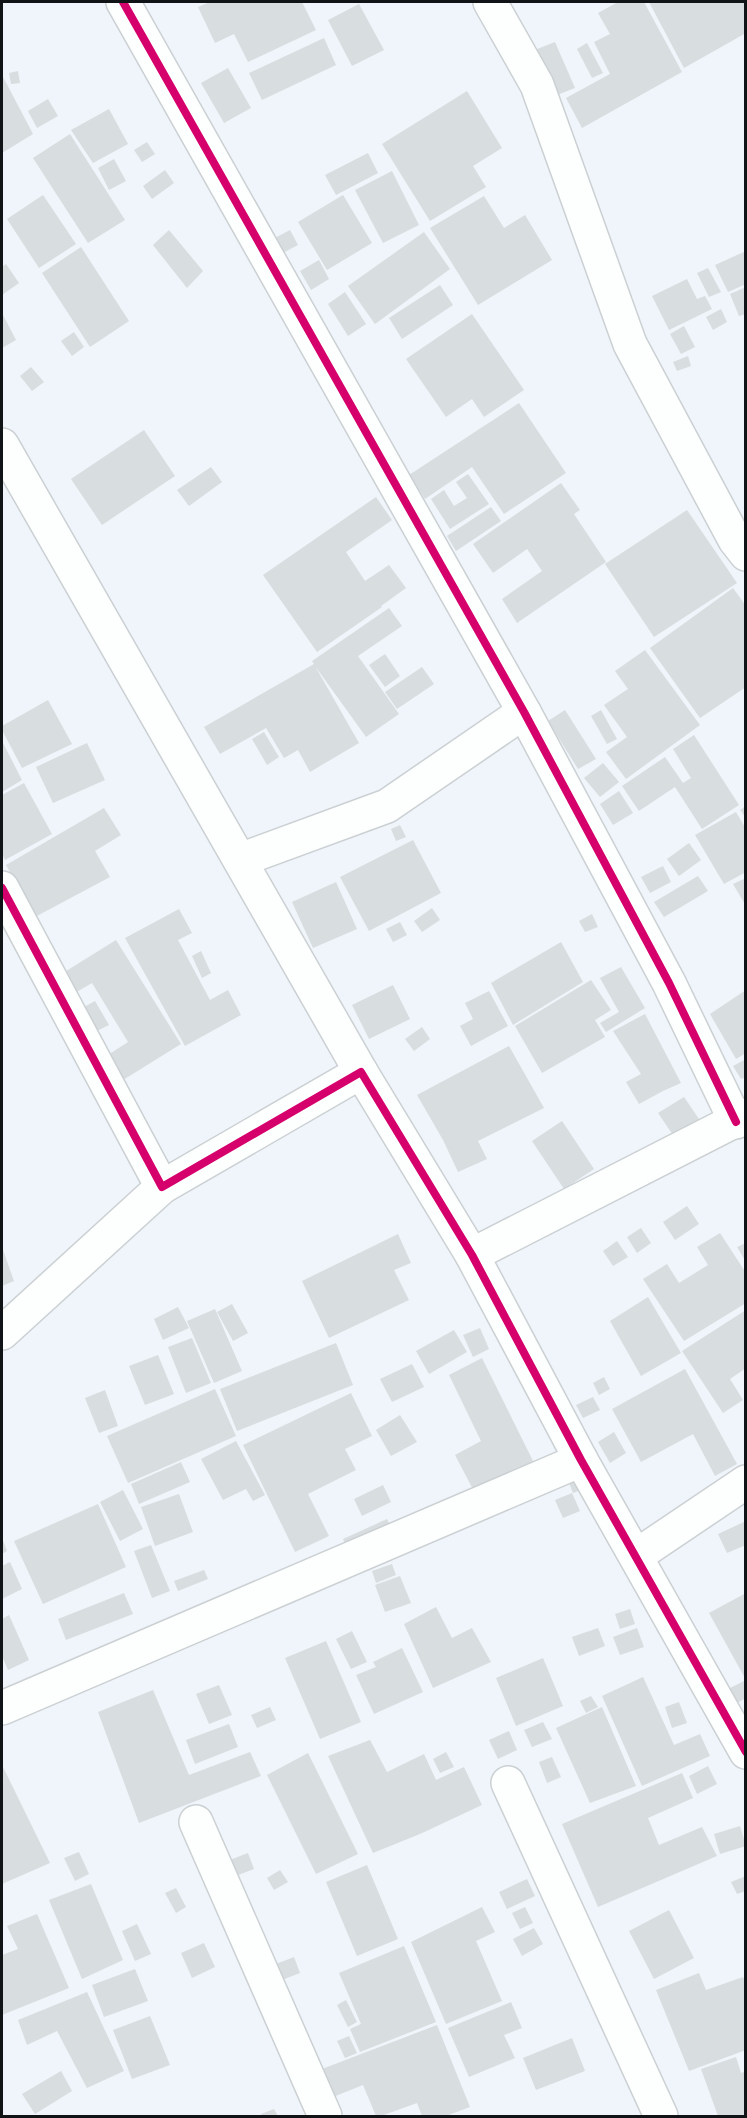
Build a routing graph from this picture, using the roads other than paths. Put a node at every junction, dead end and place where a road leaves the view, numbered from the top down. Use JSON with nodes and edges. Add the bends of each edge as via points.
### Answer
{"nodes":[{"id":1,"x":123,"y":2,"type":"edge"},
{"id":2,"x":490,"y":2,"type":"edge"},
{"id":3,"x":2,"y":445,"type":"edge"},
{"id":4,"x":746,"y":554,"type":"edge"},
{"id":5,"x":524,"y":712,"type":"junction"},
{"id":6,"x":240,"y":860,"type":"junction"},
{"id":7,"x":2,"y":888,"type":"edge"},
{"id":8,"x":361,"y":1072,"type":"junction"},
{"id":9,"x":741,"y":1119,"type":"edge"},
{"id":10,"x":162,"y":1187,"type":"junction"},
{"id":11,"x":472,"y":1255,"type":"junction"},
{"id":12,"x":2,"y":1333,"type":"edge"},
{"id":13,"x":581,"y":1460,"type":"junction"},
{"id":14,"x":746,"y":1482,"type":"edge"},
{"id":15,"x":636,"y":1556,"type":"junction"},
{"id":16,"x":2,"y":1708,"type":"edge"},
{"id":17,"x":746,"y":1752,"type":"edge"},
{"id":18,"x":508,"y":1783,"type":"dead end"},
{"id":19,"x":196,"y":1822,"type":"dead end"},
{"id":20,"x":325,"y":2116,"type":"edge"},
{"id":21,"x":661,"y":2116,"type":"edge"}],
"edges":[{"from":1,"to":5,"type":"street"},
{"from":2,"to":4,"type":"street","via":[[537,86],[630,344]]},
{"from":3,"to":6,"type":"street"},
{"from":5,"to":6,"type":"street","via":[[387,806]]},
{"from":5,"to":9,"type":"street"},
{"from":6,"to":8,"type":"street"},
{"from":7,"to":10,"type":"street"},
{"from":8,"to":10,"type":"street"},
{"from":8,"to":11,"type":"street"},
{"from":9,"to":11,"type":"street"},
{"from":10,"to":12,"type":"street"},
{"from":11,"to":13,"type":"street"},
{"from":13,"to":15,"type":"street"},
{"from":13,"to":16,"type":"street"},
{"from":14,"to":15,"type":"street"},
{"from":15,"to":17,"type":"street"},
{"from":18,"to":21,"type":"street"},
{"from":19,"to":20,"type":"street"}]}
